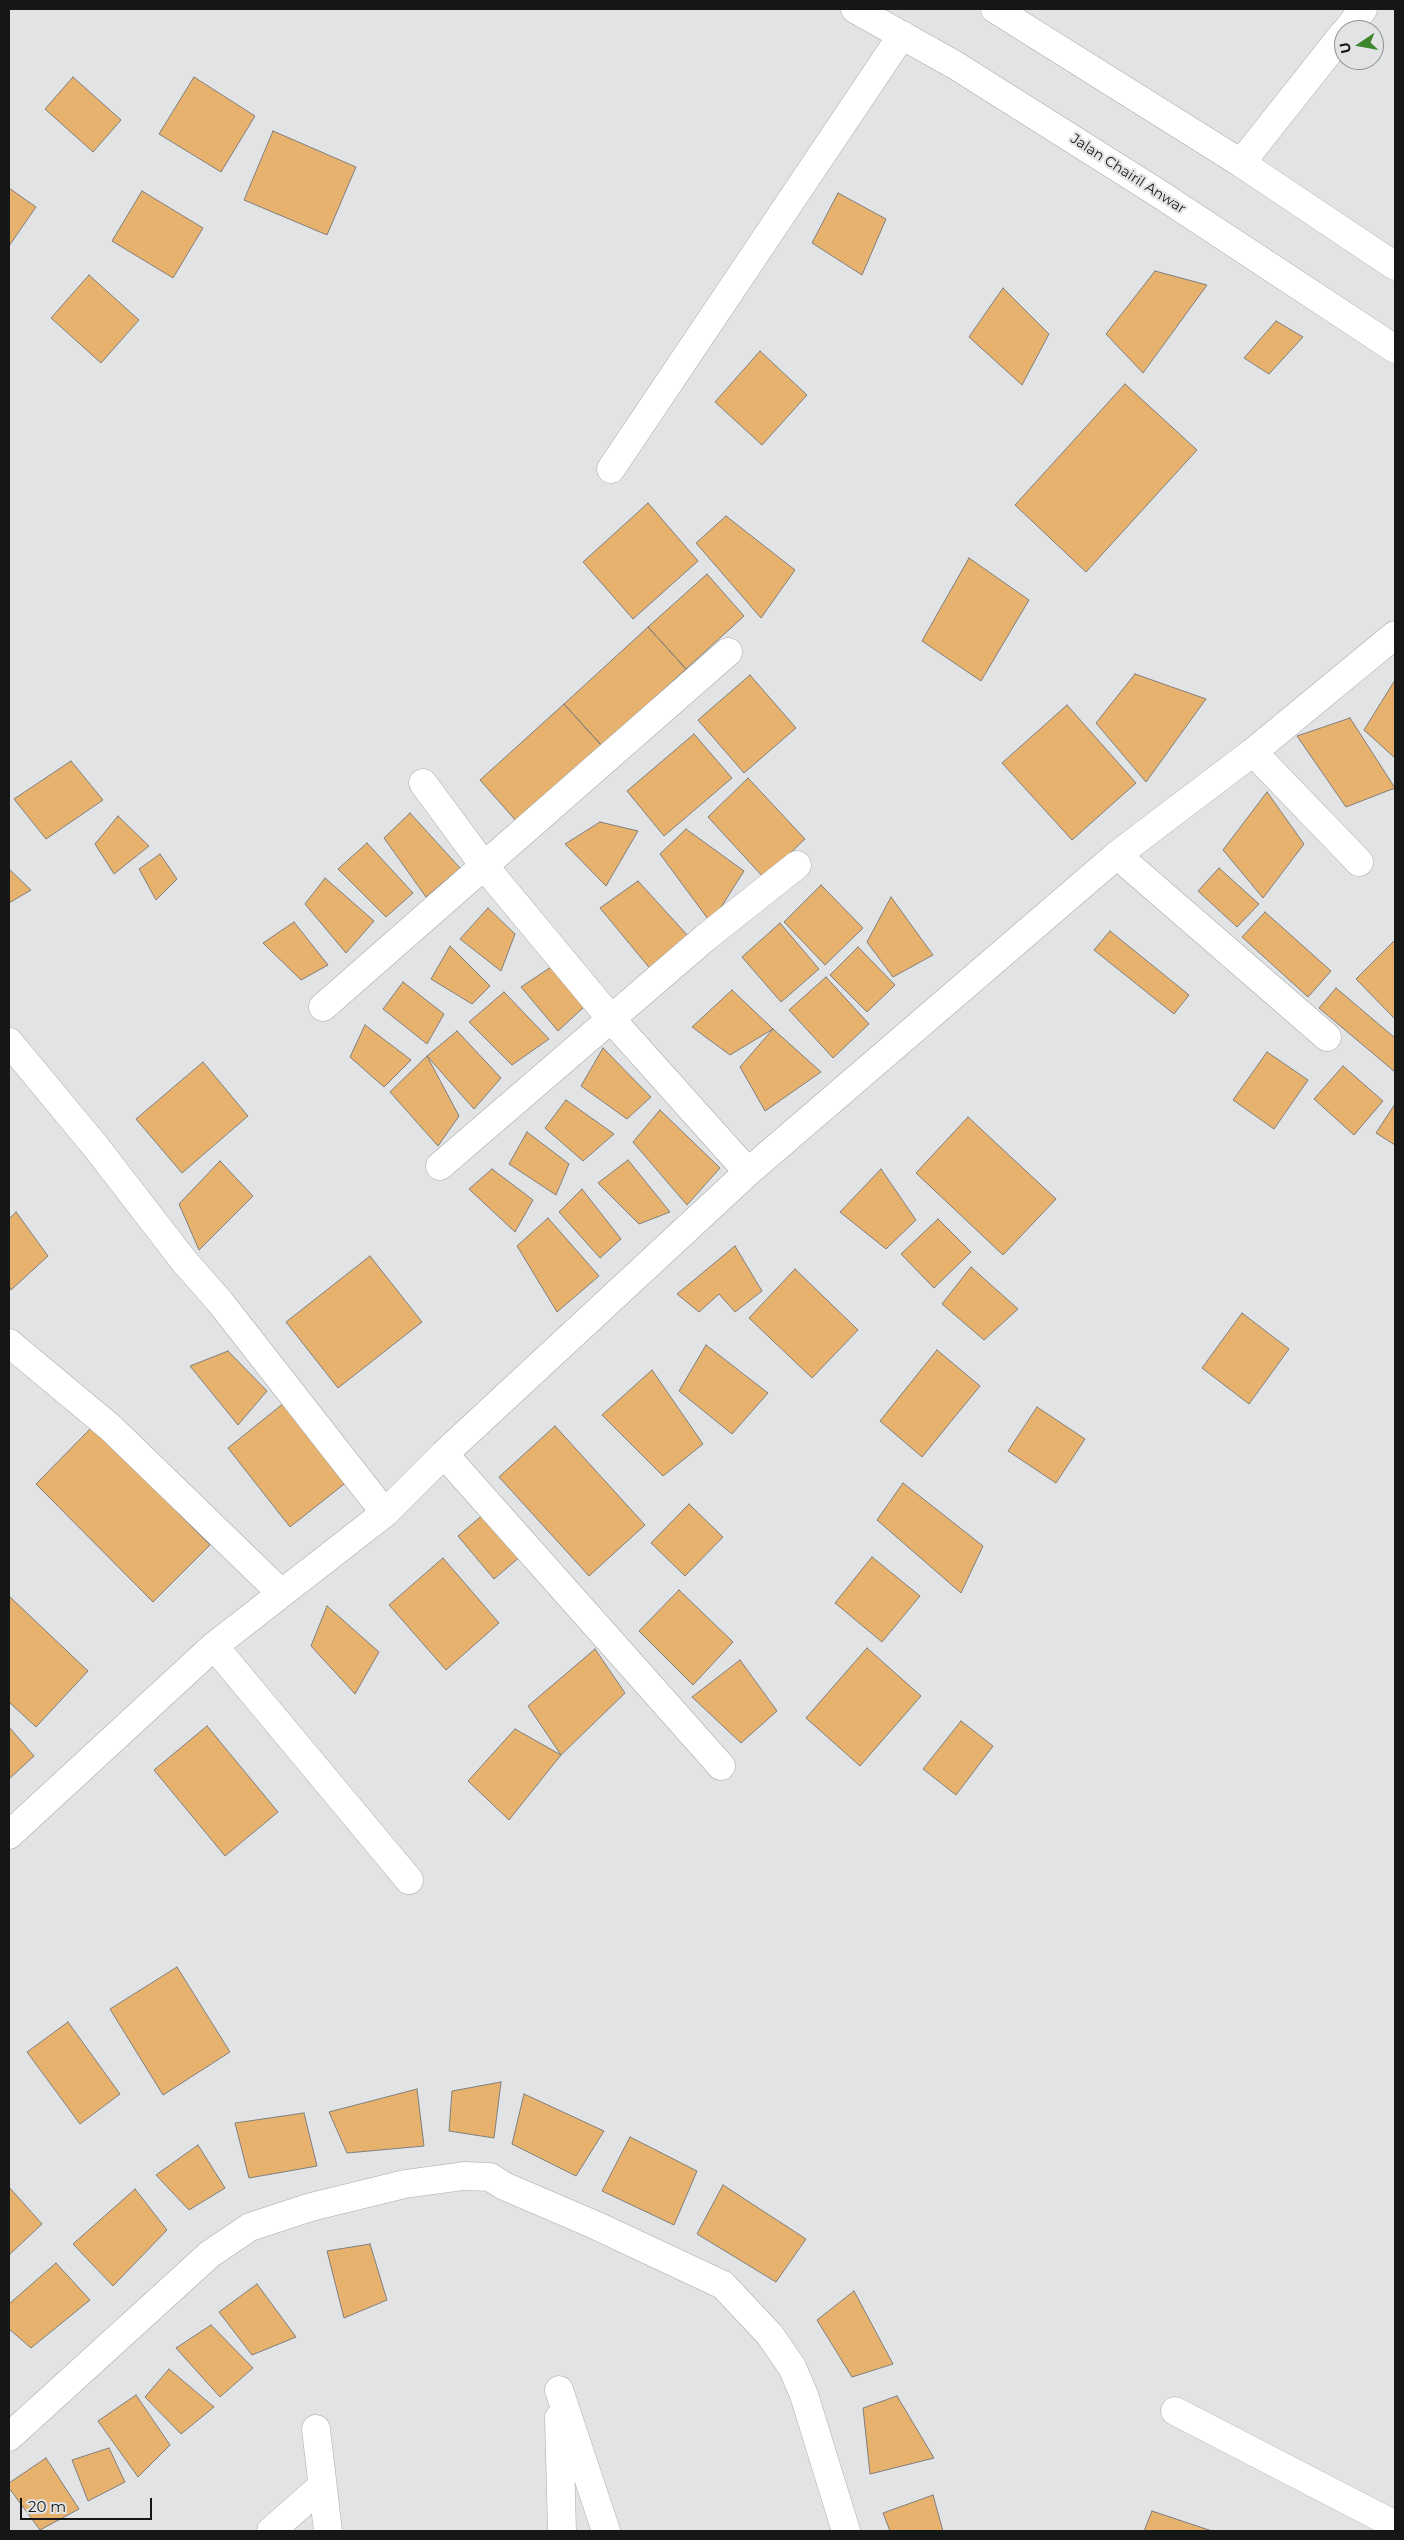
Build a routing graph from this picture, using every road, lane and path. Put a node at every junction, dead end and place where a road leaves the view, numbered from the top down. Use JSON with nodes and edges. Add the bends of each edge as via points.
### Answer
{"nodes":[{"id":1,"x":855,"y":9,"type":"edge"},
{"id":2,"x":995,"y":9,"type":"edge"},
{"id":3,"x":1363,"y":9,"type":"edge"},
{"id":4,"x":1354,"y":20,"type":"edge"},
{"id":5,"x":902,"y":35,"type":"junction"},
{"id":6,"x":1334,"y":46,"type":"edge"},
{"id":7,"x":1241,"y":163,"type":"junction"},
{"id":8,"x":1395,"y":266,"type":"edge"},
{"id":9,"x":1395,"y":349,"type":"edge"},
{"id":10,"x":611,"y":469,"type":"dead end"},
{"id":11,"x":1395,"y":635,"type":"edge"},
{"id":12,"x":728,"y":652,"type":"dead end"},
{"id":13,"x":1253,"y":752,"type":"junction"},
{"id":14,"x":423,"y":783,"type":"dead end"},
{"id":15,"x":1117,"y":855,"type":"junction"},
{"id":16,"x":1359,"y":862,"type":"dead end"},
{"id":17,"x":797,"y":866,"type":"dead end"},
{"id":18,"x":484,"y":867,"type":"junction"},
{"id":19,"x":323,"y":1007,"type":"dead end"},
{"id":20,"x":612,"y":1020,"type":"junction"},
{"id":21,"x":1327,"y":1037,"type":"dead end"},
{"id":22,"x":9,"y":1042,"type":"edge"},
{"id":23,"x":440,"y":1166,"type":"dead end"},
{"id":24,"x":748,"y":1172,"type":"junction"},
{"id":25,"x":9,"y":1343,"type":"edge"},
{"id":26,"x":444,"y":1454,"type":"junction"},
{"id":27,"x":385,"y":1513,"type":"junction"},
{"id":28,"x":280,"y":1592,"type":"junction"},
{"id":29,"x":214,"y":1646,"type":"junction"},
{"id":30,"x":721,"y":1766,"type":"dead end"},
{"id":31,"x":9,"y":1835,"type":"edge"},
{"id":32,"x":409,"y":1880,"type":"dead end"},
{"id":33,"x":1176,"y":2411,"type":"dead end"},
{"id":34,"x":316,"y":2429,"type":"dead end"},
{"id":35,"x":9,"y":2437,"type":"edge"},
{"id":36,"x":322,"y":2486,"type":"junction"},
{"id":37,"x":1395,"y":2525,"type":"edge"},
{"id":38,"x":271,"y":2531,"type":"edge"},
{"id":39,"x":328,"y":2531,"type":"edge"},
{"id":40,"x":562,"y":2531,"type":"edge"},
{"id":41,"x":606,"y":2531,"type":"edge"},
{"id":42,"x":846,"y":2531,"type":"edge"}],
"edges":[{"from":1,"to":5,"type":"street","name":"Jalan Chairil Anwar"},
{"from":2,"to":7,"type":"street"},
{"from":3,"to":4,"type":"street"},
{"from":5,"to":9,"type":"street","name":"Jalan Chairil Anwar","via":[[1158,193]]},
{"from":5,"to":10,"type":"street"},
{"from":6,"to":7,"type":"street"},
{"from":7,"to":8,"type":"street"},
{"from":11,"to":13,"type":"street"},
{"from":12,"to":18,"type":"street"},
{"from":13,"to":15,"type":"street"},
{"from":13,"to":16,"type":"street"},
{"from":14,"to":18,"type":"street"},
{"from":15,"to":21,"type":"street"},
{"from":15,"to":24,"type":"street"},
{"from":17,"to":20,"type":"street","via":[[705,938]]},
{"from":18,"to":19,"type":"street"},
{"from":18,"to":20,"type":"street"},
{"from":20,"to":23,"type":"street"},
{"from":20,"to":24,"type":"street"},
{"from":22,"to":27,"type":"street","via":[[220,1302]]},
{"from":24,"to":26,"type":"street"},
{"from":25,"to":28,"type":"street","via":[[111,1428]]},
{"from":26,"to":27,"type":"street"},
{"from":26,"to":30,"type":"street"},
{"from":27,"to":28,"type":"street"},
{"from":28,"to":29,"type":"street"},
{"from":29,"to":31,"type":"street"},
{"from":29,"to":32,"type":"street"},
{"from":33,"to":37,"type":"street"},
{"from":34,"to":36,"type":"street"},
{"from":35,"to":42,"type":"street","via":[[210,2254],[250,2227],[310,2207],[405,2184],[464,2176],[490,2177],[723,2285],[770,2334],[792,2367],[804,2395]]},
{"from":36,"to":38,"type":"street"},
{"from":36,"to":39,"type":"street"},
{"from":40,"to":41,"type":"street","via":[[559,2390]]}]}
